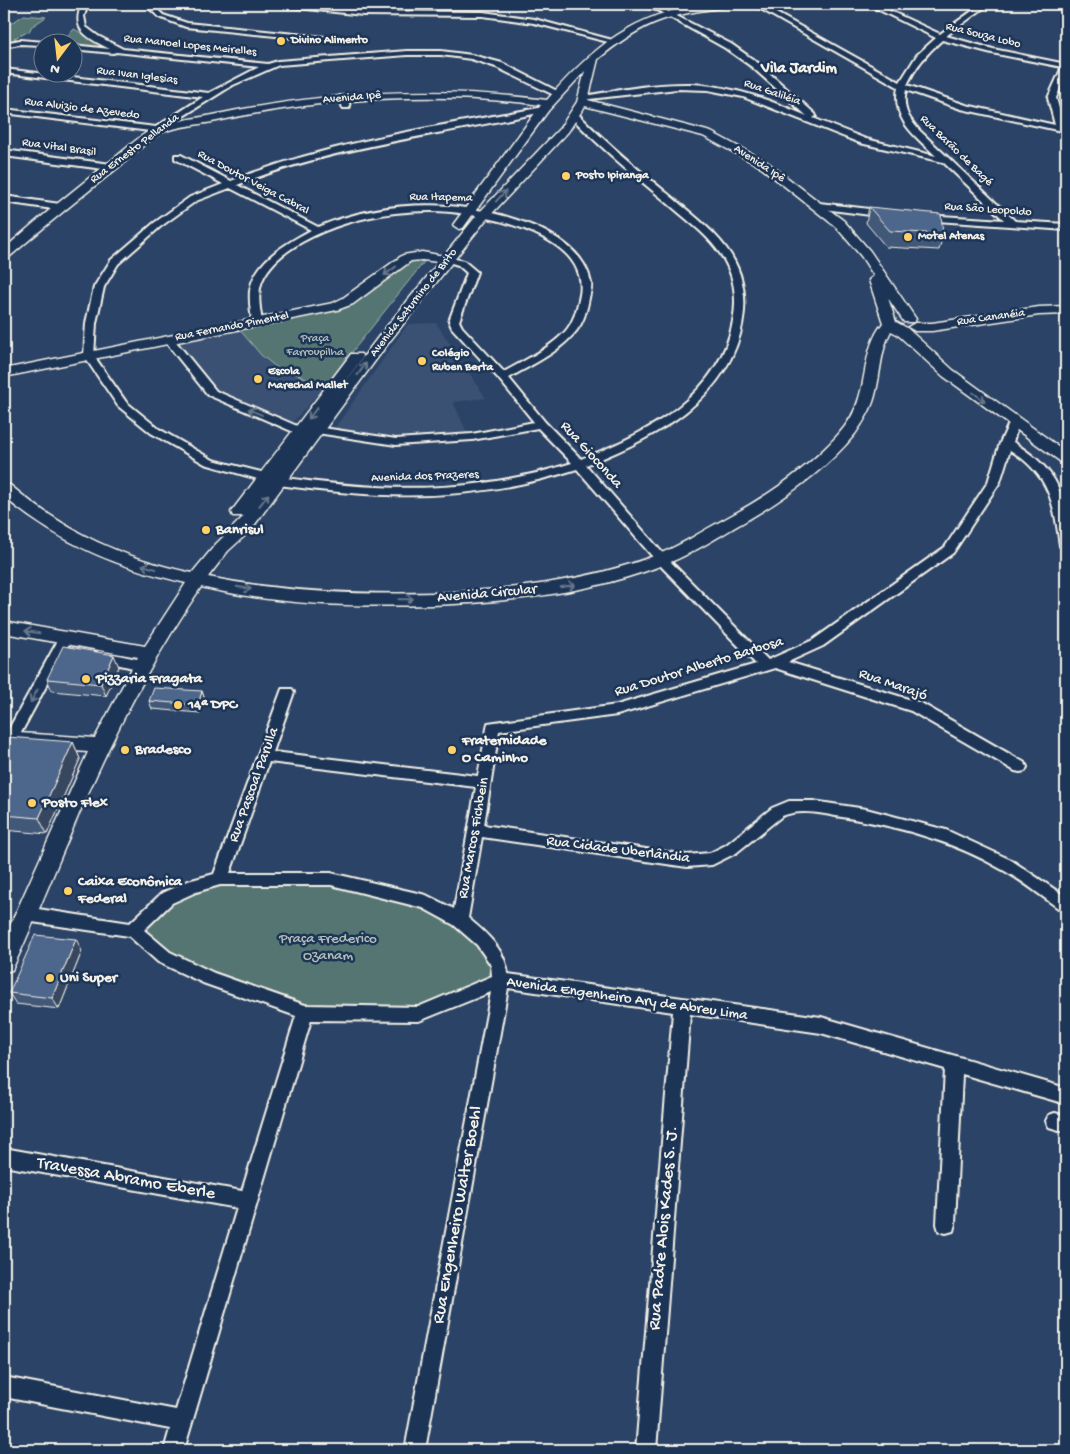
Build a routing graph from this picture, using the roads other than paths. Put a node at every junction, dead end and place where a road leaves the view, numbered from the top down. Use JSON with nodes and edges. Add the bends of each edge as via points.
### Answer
{"nodes":[{"id":1,"x":84,"y":4,"type":"edge"},
{"id":2,"x":151,"y":4,"type":"edge"},
{"id":3,"x":280,"y":4,"type":"edge"},
{"id":4,"x":641,"y":4,"type":"edge"},
{"id":5,"x":726,"y":4,"type":"edge"},
{"id":6,"x":754,"y":4,"type":"edge"},
{"id":7,"x":870,"y":4,"type":"edge"},
{"id":8,"x":986,"y":4,"type":"edge"},
{"id":9,"x":666,"y":14,"type":"junction"},
{"id":10,"x":940,"y":37,"type":"junction"},
{"id":11,"x":325,"y":39,"type":"dead end"},
{"id":12,"x":612,"y":41,"type":"junction"},
{"id":13,"x":32,"y":43,"type":"edge"},
{"id":14,"x":4,"y":45,"type":"edge"},
{"id":15,"x":82,"y":47,"type":"edge"},
{"id":16,"x":121,"y":52,"type":"junction"},
{"id":17,"x":593,"y":60,"type":"junction"},
{"id":18,"x":268,"y":66,"type":"junction"},
{"id":19,"x":1066,"y":66,"type":"edge"},
{"id":20,"x":4,"y":71,"type":"edge"},
{"id":21,"x":902,"y":86,"type":"junction"},
{"id":22,"x":557,"y":93,"type":"junction"},
{"id":23,"x":207,"y":95,"type":"junction"},
{"id":24,"x":546,"y":106,"type":"junction"},
{"id":25,"x":580,"y":106,"type":"junction"},
{"id":26,"x":4,"y":111,"type":"edge"},
{"id":27,"x":820,"y":123,"type":"junction"},
{"id":28,"x":1063,"y":129,"type":"edge"},
{"id":29,"x":158,"y":130,"type":"junction"},
{"id":30,"x":4,"y":153,"type":"edge"},
{"id":31,"x":178,"y":157,"type":"dead end"},
{"id":32,"x":946,"y":160,"type":"junction"},
{"id":33,"x":111,"y":167,"type":"junction"},
{"id":34,"x":228,"y":184,"type":"junction"},
{"id":35,"x":4,"y":199,"type":"edge"},
{"id":36,"x":819,"y":206,"type":"junction"},
{"id":37,"x":60,"y":207,"type":"junction"},
{"id":38,"x":471,"y":210,"type":"junction"},
{"id":39,"x":485,"y":213,"type":"junction"},
{"id":40,"x":900,"y":216,"type":"edge"},
{"id":41,"x":919,"y":218,"type":"edge"},
{"id":42,"x":1014,"y":224,"type":"junction"},
{"id":43,"x":1066,"y":227,"type":"edge"},
{"id":44,"x":316,"y":230,"type":"junction"},
{"id":45,"x":853,"y":240,"type":"junction"},
{"id":46,"x":6,"y":251,"type":"edge"},
{"id":47,"x":441,"y":259,"type":"junction"},
{"id":48,"x":883,"y":305,"type":"joint"},
{"id":49,"x":1066,"y":310,"type":"edge"},
{"id":50,"x":257,"y":322,"type":"junction"},
{"id":51,"x":932,"y":327,"type":"junction"},
{"id":52,"x":898,"y":328,"type":"junction"},
{"id":53,"x":169,"y":340,"type":"junction"},
{"id":54,"x":933,"y":346,"type":"junction"},
{"id":55,"x":89,"y":356,"type":"junction"},
{"id":56,"x":4,"y":373,"type":"edge"},
{"id":57,"x":503,"y":377,"type":"junction"},
{"id":58,"x":1014,"y":423,"type":"junction"},
{"id":59,"x":541,"y":424,"type":"junction"},
{"id":60,"x":309,"y":433,"type":"junction"},
{"id":61,"x":1006,"y":443,"type":"junction"},
{"id":62,"x":1066,"y":445,"type":"edge"},
{"id":63,"x":1066,"y":459,"type":"edge"},
{"id":64,"x":580,"y":465,"type":"junction"},
{"id":65,"x":272,"y":479,"type":"junction"},
{"id":66,"x":4,"y":489,"type":"edge"},
{"id":67,"x":224,"y":543,"type":"joint"},
{"id":68,"x":1066,"y":546,"type":"edge"},
{"id":69,"x":662,"y":560,"type":"junction"},
{"id":70,"x":196,"y":580,"type":"junction"},
{"id":71,"x":4,"y":627,"type":"edge"},
{"id":72,"x":63,"y":644,"type":"junction"},
{"id":73,"x":145,"y":659,"type":"junction"},
{"id":74,"x":770,"y":664,"type":"junction"},
{"id":75,"x":287,"y":692,"type":"dead end"},
{"id":76,"x":493,"y":727,"type":"joint"},
{"id":77,"x":7,"y":739,"type":"edge"},
{"id":78,"x":101,"y":746,"type":"junction"},
{"id":79,"x":264,"y":756,"type":"junction"},
{"id":80,"x":1020,"y":766,"type":"dead end"},
{"id":81,"x":484,"y":782,"type":"junction"},
{"id":82,"x":475,"y":830,"type":"junction"},
{"id":83,"x":220,"y":879,"type":"junction"},
{"id":84,"x":1066,"y":906,"type":"edge"},
{"id":85,"x":26,"y":914,"type":"junction"},
{"id":86,"x":460,"y":920,"type":"junction"},
{"id":87,"x":133,"y":930,"type":"junction"},
{"id":88,"x":4,"y":963,"type":"edge"},
{"id":89,"x":501,"y":980,"type":"junction"},
{"id":90,"x":682,"y":1006,"type":"junction"},
{"id":91,"x":305,"y":1012,"type":"junction"},
{"id":92,"x":954,"y":1064,"type":"junction"},
{"id":93,"x":1066,"y":1096,"type":"edge"},
{"id":94,"x":4,"y":1157,"type":"edge"},
{"id":95,"x":249,"y":1201,"type":"junction"},
{"id":96,"x":946,"y":1224,"type":"dead end"},
{"id":97,"x":4,"y":1387,"type":"edge"},
{"id":98,"x":183,"y":1422,"type":"junction"},
{"id":99,"x":174,"y":1450,"type":"edge"},
{"id":100,"x":414,"y":1450,"type":"edge"},
{"id":101,"x":646,"y":1450,"type":"edge"}],
"edges":[{"from":1,"to":16,"type":"street","name":"Rua Manoel Lopes Meirelles","via":[[80,16],[83,28]]},
{"from":2,"to":11,"type":"street","via":[[151,8],[161,16],[186,24]]},
{"from":3,"to":12,"type":"street","via":[[363,13],[483,14],[534,21]]},
{"from":4,"to":9,"type":"street"},
{"from":5,"to":9,"type":"main road","name":"Avenida Saturnino de Brito"},
{"from":6,"to":21,"type":"street"},
{"from":7,"to":10,"type":"street","name":"Rua Souza Lobo"},
{"from":8,"to":10,"type":"street"},
{"from":9,"to":12,"type":"main road","name":"Avenida Saturnino de Brito"},
{"from":9,"to":27,"type":"street","via":[[728,46]]},
{"from":10,"to":19,"type":"street","name":"Rua Souza Lobo"},
{"from":10,"to":21,"type":"street","via":[[916,63]]},
{"from":12,"to":17,"type":"main road","name":"Avenida Saturnino de Brito"},
{"from":13,"to":14,"type":"street"},
{"from":15,"to":16,"type":"street"},
{"from":16,"to":18,"type":"street","name":"Rua Manoel Lopes Meirelles"},
{"from":17,"to":22,"type":"main road","name":"Avenida Saturnino de Brito"},
{"from":17,"to":25,"type":"main road","name":"Avenida Saturnino de Brito"},
{"from":18,"to":22,"type":"street","name":"Rua Ernesto Pellanda","via":[[442,52],[472,56],[499,65]]},
{"from":18,"to":23,"type":"street","name":"Rua Ernesto Pellanda"},
{"from":19,"to":28,"type":"street","via":[[1052,98]]},
{"from":20,"to":23,"type":"street","name":"Rua Ivan Iglesias"},
{"from":21,"to":28,"type":"street","via":[[964,107]]},
{"from":21,"to":32,"type":"street","name":"Rua Barão de Bagé","via":[[900,101],[904,117],[917,134]]},
{"from":22,"to":24,"type":"main road","name":"Avenida Saturnino de Brito"},
{"from":22,"to":25,"type":"main road"},
{"from":23,"to":29,"type":"street","name":"Rua Ernesto Pellanda"},
{"from":24,"to":25,"type":"main road","name":"Avenida Ipê","via":[[557,114]]},
{"from":24,"to":29,"type":"main road","name":"Avenida Ipê","via":[[509,98],[396,94],[247,111]]},
{"from":24,"to":34,"type":"street","via":[[317,156],[269,168]]},
{"from":24,"to":38,"type":"main road","name":"Avenida Saturnino de Brito"},
{"from":25,"to":27,"type":"street","name":"Rua Galiléia","via":[[661,87],[709,88],[754,98]]},
{"from":25,"to":36,"type":"main road","name":"Avenida Ipê","via":[[618,111],[707,134],[763,164]]},
{"from":39,"to":25,"type":"main road","name":"Avenida Saturnino de Brito","one_way":true,"via":[[564,130]]},
{"from":25,"to":64,"type":"street","name":"Avenida dos Prazeres","via":[[710,236],[731,264],[740,301],[730,352],[710,384],[684,408],[654,428]]},
{"from":26,"to":29,"type":"street","name":"Rua Aluizio de Azevedo"},
{"from":27,"to":32,"type":"street","name":"Rua Galiléia","via":[[888,149]]},
{"from":29,"to":33,"type":"main road","name":"Rua Ernesto Pellanda"},
{"from":30,"to":33,"type":"street","name":"Rua Vital Brasil"},
{"from":31,"to":34,"type":"street","name":"Rua Doutor Veiga Cabral"},
{"from":32,"to":42,"type":"street","name":"Rua Barão de Bagé"},
{"from":33,"to":37,"type":"main road","name":"Rua Ernesto Pellanda"},
{"from":34,"to":44,"type":"street","name":"Rua Doutor Veiga Cabral"},
{"from":34,"to":55,"type":"street","via":[[193,199],[114,262],[98,287]]},
{"from":35,"to":37,"type":"street"},
{"from":36,"to":40,"type":"street"},
{"from":36,"to":45,"type":"main road","name":"Avenida Ipê"},
{"from":37,"to":46,"type":"main road","name":"Rua Ernesto Pellanda"},
{"from":38,"to":39,"type":"street","name":"Rua Itapema"},
{"from":38,"to":44,"type":"street","name":"Rua Itapema","via":[[428,208],[385,212],[341,220]]},
{"from":38,"to":47,"type":"main road","name":"Avenida Saturnino de Brito","via":[[447,240]]},
{"from":39,"to":47,"type":"main road","name":"Avenida Saturnino de Brito"},
{"from":39,"to":57,"type":"street","name":"Rua Itapema","via":[[548,236],[572,253],[585,276],[587,297],[575,327],[554,347]]},
{"from":41,"to":42,"type":"street","name":"Rua São Leopoldo"},
{"from":42,"to":43,"type":"street","name":"Rua São Leopoldo"},
{"from":44,"to":50,"type":"street","name":"Rua Itapema","via":[[280,253],[261,273],[254,294]]},
{"from":45,"to":48,"type":"main road","name":"Avenida Ipê","via":[[879,286]]},
{"from":45,"to":52,"type":"main road","name":"Avenida Ipê","via":[[866,254]]},
{"from":47,"to":50,"type":"main road","name":"Rua Fernando Pimentel","one_way":true,"via":[[407,258],[343,304]]},
{"from":47,"to":57,"type":"street","name":"Rua Gioconda","via":[[461,264],[472,272],[455,325]]},
{"from":47,"to":60,"type":"main road","name":"Avenida Saturnino de Brito"},
{"from":48,"to":52,"type":"main road","name":"Avenida Circular","via":[[880,322]]},
{"from":49,"to":51,"type":"main road","name":"Rua Cananéia"},
{"from":50,"to":53,"type":"main road","name":"Rua Fernando Pimentel"},
{"from":51,"to":52,"type":"main road","name":"Rua Cananéia"},
{"from":51,"to":54,"type":"main road"},
{"from":52,"to":54,"type":"main road"},
{"from":52,"to":58,"type":"main road","one_way":true,"via":[[948,373]]},
{"from":52,"to":69,"type":"main road","name":"Avenida Circular","via":[[859,416],[831,451],[772,500]]},
{"from":53,"to":55,"type":"main road","name":"Rua Fernando Pimentel"},
{"from":60,"to":53,"type":"street","one_way":true,"via":[[212,393]]},
{"from":54,"to":62,"type":"main road"},
{"from":55,"to":56,"type":"main road","name":"Rua Fernando Pimentel"},
{"from":55,"to":65,"type":"street","name":"Avenida dos Prazeres","via":[[122,404],[155,431],[209,462]]},
{"from":57,"to":59,"type":"street","name":"Rua Gioconda"},
{"from":58,"to":61,"type":"street","name":"Rua Doutor Alberto Barbosa"},
{"from":58,"to":63,"type":"main road"},
{"from":59,"to":60,"type":"street","via":[[472,437],[396,442]]},
{"from":59,"to":64,"type":"street","name":"Rua Gioconda"},
{"from":60,"to":65,"type":"main road","name":"Avenida Saturnino de Brito"},
{"from":61,"to":68,"type":"street","via":[[1024,453],[1048,476],[1056,492]]},
{"from":61,"to":74,"type":"street","name":"Rua Doutor Alberto Barbosa","via":[[994,482],[949,550],[818,643]]},
{"from":64,"to":65,"type":"street","name":"Avenida dos Prazeres","via":[[490,487],[432,492],[359,492]]},
{"from":64,"to":69,"type":"street","name":"Rua Gioconda"},
{"from":65,"to":67,"type":"main road","name":"Avenida Saturnino de Brito","via":[[244,527]]},
{"from":70,"to":66,"type":"main road","name":"Avenida Circular","one_way":true,"via":[[137,564],[81,542],[36,516]]},
{"from":67,"to":70,"type":"main road","name":"Avenida Saturnino de Brito"},
{"from":70,"to":69,"type":"main road","name":"Avenida Circular","one_way":true,"via":[[274,594],[343,600],[483,598],[568,587]]},
{"from":69,"to":74,"type":"street","name":"Rua Gioconda"},
{"from":70,"to":73,"type":"main road","name":"Avenida Saturnino de Brito"},
{"from":72,"to":71,"type":"main road","one_way":true},
{"from":72,"to":73,"type":"main road"},
{"from":72,"to":77,"type":"street","one_way":true},
{"from":73,"to":78,"type":"main road","name":"Avenida Saturnino de Brito"},
{"from":74,"to":76,"type":"street","name":"Rua Doutor Alberto Barbosa","via":[[617,710]]},
{"from":74,"to":80,"type":"street","name":"Rua Marajó","via":[[916,708]]},
{"from":75,"to":79,"type":"street","name":"Rua Pascoal Parulla"},
{"from":76,"to":81,"type":"street","name":"Rua Marcos Fichbein"},
{"from":77,"to":78,"type":"main road"},
{"from":78,"to":85,"type":"main road","name":"Avenida Saturnino de Brito"},
{"from":79,"to":81,"type":"street"},
{"from":79,"to":83,"type":"street","name":"Rua Pascoal Parulla"},
{"from":81,"to":82,"type":"street","name":"Rua Marcos Fichbein"},
{"from":82,"to":84,"type":"street","name":"Rua Cidade Uberlândia","via":[[687,861],[712,859],[731,849],[768,817],[789,808],[813,807],[901,822],[941,834],[1006,864]]},
{"from":82,"to":86,"type":"street","name":"Rua Marcos Fichbein"},
{"from":83,"to":86,"type":"street","via":[[331,879],[426,902]]},
{"from":83,"to":87,"type":"street","via":[[193,886],[167,898]]},
{"from":85,"to":87,"type":"street"},
{"from":85,"to":88,"type":"main road"},
{"from":86,"to":89,"type":"street","via":[[493,953]]},
{"from":87,"to":91,"type":"street","name":"Avenida Engenheiro Ary de Abreu Lima","via":[[164,957],[210,978]]},
{"from":89,"to":90,"type":"street","name":"Avenida Engenheiro Ary de Abreu Lima"},
{"from":89,"to":91,"type":"street","name":"Avenida Engenheiro Ary de Abreu Lima","via":[[419,1014]]},
{"from":89,"to":100,"type":"street","name":"Rua Engenheiro Walter Boehl"},
{"from":90,"to":92,"type":"street","name":"Avenida Engenheiro Ary de Abreu Lima","via":[[821,1025]]},
{"from":90,"to":101,"type":"street","name":"Rua Padre Alois Kades S. J."},
{"from":91,"to":95,"type":"street"},
{"from":92,"to":93,"type":"street","name":"Avenida Engenheiro Ary de Abreu Lima"},
{"from":92,"to":96,"type":"street"},
{"from":94,"to":95,"type":"street","name":"Travessa Abramo Eberle"},
{"from":95,"to":98,"type":"street"},
{"from":97,"to":98,"type":"street"},
{"from":98,"to":99,"type":"street"}]}
